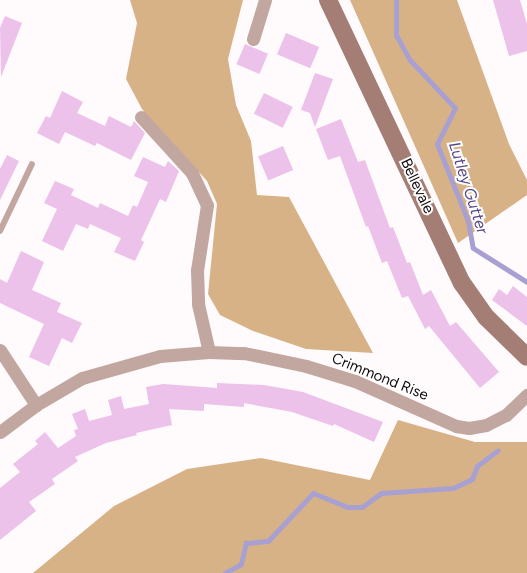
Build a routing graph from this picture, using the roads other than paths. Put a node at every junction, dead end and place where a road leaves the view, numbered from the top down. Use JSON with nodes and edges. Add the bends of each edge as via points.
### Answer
{"nodes":[{"id":1,"x":265,"y":0,"type":"edge"},
{"id":2,"x":328,"y":0,"type":"edge"},
{"id":3,"x":253,"y":39,"type":"dead end"},
{"id":4,"x":141,"y":117,"type":"dead end"},
{"id":5,"x":32,"y":164,"type":"dead end"},
{"id":6,"x":0,"y":231,"type":"edge"},
{"id":7,"x":0,"y":350,"type":"edge"},
{"id":8,"x":209,"y":352,"type":"junction"},
{"id":9,"x":527,"y":356,"type":"edge"},
{"id":10,"x":527,"y":395,"type":"edge"},
{"id":11,"x":36,"y":405,"type":"junction"},
{"id":12,"x":0,"y":432,"type":"edge"}],
"edges":[{"from":1,"to":3,"type":"street"},
{"from":2,"to":9,"type":"street","name":"Bellevale","via":[[462,283],[486,317]]},
{"from":4,"to":8,"type":"street","via":[[192,173],[207,205],[198,304]]},
{"from":5,"to":6,"type":"lane"},
{"from":7,"to":11,"type":"street"},
{"from":8,"to":10,"type":"street","name":"Crimmond Rise","via":[[244,353],[306,366],[355,381],[456,426],[469,428],[486,425],[506,415]]},
{"from":8,"to":11,"type":"street","name":"Crimmond Rise","via":[[160,356],[108,370],[82,378]]},
{"from":11,"to":12,"type":"street","name":"Crimmond Rise"}]}
